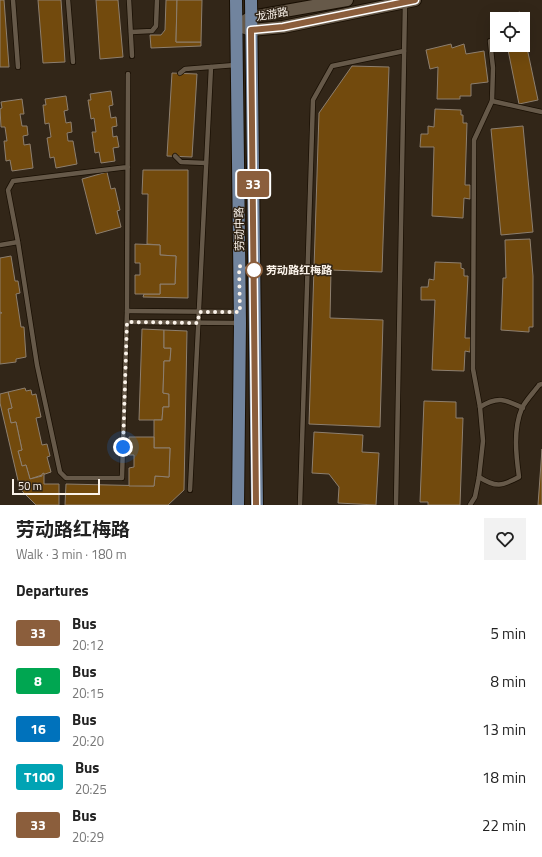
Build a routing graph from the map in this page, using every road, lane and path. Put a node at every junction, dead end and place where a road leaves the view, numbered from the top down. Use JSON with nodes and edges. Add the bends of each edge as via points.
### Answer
{"nodes":[{"id":1,"x":13,"y":0,"type":"edge"},
{"id":2,"x":68,"y":0,"type":"edge"},
{"id":3,"x":129,"y":0,"type":"edge"},
{"id":4,"x":157,"y":0,"type":"edge"},
{"id":5,"x":236,"y":0,"type":"edge"},
{"id":6,"x":251,"y":0,"type":"edge"},
{"id":7,"x":347,"y":0,"type":"edge"},
{"id":8,"x":410,"y":1,"type":"edge"},
{"id":9,"x":251,"y":17,"type":"junction"},
{"id":10,"x":237,"y":25,"type":"junction"},
{"id":11,"x":251,"y":30,"type":"junction"},
{"id":12,"x":131,"y":32,"type":"junction"},
{"id":13,"x":404,"y":51,"type":"junction"},
{"id":14,"x":491,"y":52,"type":"edge"},
{"id":15,"x":132,"y":56,"type":"dead end"},
{"id":16,"x":72,"y":62,"type":"dead end"},
{"id":17,"x":237,"y":65,"type":"junction"},
{"id":18,"x":18,"y":67,"type":"dead end"},
{"id":19,"x":211,"y":67,"type":"junction"},
{"id":20,"x":180,"y":73,"type":"dead end"},
{"id":21,"x":128,"y":74,"type":"dead end"},
{"id":22,"x":492,"y":102,"type":"junction"},
{"id":23,"x":542,"y":112,"type":"edge"},
{"id":24,"x":175,"y":156,"type":"dead end"},
{"id":25,"x":206,"y":163,"type":"junction"},
{"id":26,"x":128,"y":166,"type":"junction"},
{"id":27,"x":18,"y":242,"type":"junction"},
{"id":28,"x":0,"y":245,"type":"edge"},
{"id":29,"x":127,"y":311,"type":"junction"},
{"id":30,"x":199,"y":312,"type":"junction"},
{"id":31,"x":240,"y":318,"type":"junction"},
{"id":32,"x":127,"y":322,"type":"junction"},
{"id":33,"x":198,"y":323,"type":"junction"},
{"id":34,"x":542,"y":384,"type":"edge"},
{"id":35,"x":480,"y":407,"type":"junction"},
{"id":36,"x":522,"y":408,"type":"junction"},
{"id":37,"x":479,"y":477,"type":"junction"},
{"id":38,"x":190,"y":490,"type":"dead end"},
{"id":39,"x":238,"y":505,"type":"edge"},
{"id":40,"x":256,"y":505,"type":"edge"},
{"id":41,"x":300,"y":505,"type":"edge"},
{"id":42,"x":396,"y":505,"type":"edge"},
{"id":43,"x":470,"y":505,"type":"edge"}],
"edges":[{"from":1,"to":18,"type":"lane"},
{"from":2,"to":16,"type":"lane"},
{"from":3,"to":12,"type":"lane"},
{"from":4,"to":12,"type":"lane","via":[[156,26],[152,31]]},
{"from":5,"to":10,"type":"main road","name":"劳动中路"},
{"from":6,"to":9,"type":"main road","name":"劳动中路"},
{"from":7,"to":9,"type":"main road","name":"龙游路"},
{"from":8,"to":11,"type":"main road","name":"龙游路","via":[[283,27]]},
{"from":8,"to":13,"type":"lane"},
{"from":9,"to":10,"type":"main road","name":"龙游路"},
{"from":9,"to":11,"type":"main road","name":"劳动中路"},
{"from":10,"to":11,"type":"main road","name":"龙游路"},
{"from":10,"to":17,"type":"main road","name":"劳动中路"},
{"from":11,"to":40,"type":"main road","name":"劳动中路"},
{"from":12,"to":15,"type":"lane"},
{"from":13,"to":41,"type":"lane","via":[[332,66],[313,100]]},
{"from":13,"to":42,"type":"lane"},
{"from":14,"to":22,"type":"lane"},
{"from":17,"to":19,"type":"lane"},
{"from":17,"to":31,"type":"main road","name":"劳动中路"},
{"from":19,"to":20,"type":"lane","via":[[185,69]]},
{"from":19,"to":25,"type":"lane"},
{"from":21,"to":26,"type":"lane"},
{"from":22,"to":23,"type":"lane"},
{"from":22,"to":35,"type":"lane","via":[[474,140],[472,369]]},
{"from":24,"to":25,"type":"lane","via":[[181,162]]},
{"from":25,"to":30,"type":"lane"},
{"from":26,"to":27,"type":"lane","via":[[13,181],[8,190]]},
{"from":26,"to":29,"type":"lane"},
{"from":27,"to":28,"type":"lane"},
{"from":27,"to":32,"type":"lane","via":[[37,365],[60,472],[66,478],[122,478]]},
{"from":29,"to":30,"type":"lane"},
{"from":29,"to":32,"type":"lane"},
{"from":30,"to":31,"type":"lane"},
{"from":30,"to":33,"type":"lane"},
{"from":31,"to":33,"type":"lane"},
{"from":31,"to":39,"type":"main road","name":"劳动中路"},
{"from":32,"to":33,"type":"lane"},
{"from":33,"to":38,"type":"lane"},
{"from":34,"to":36,"type":"lane"},
{"from":35,"to":36,"type":"lane","via":[[490,401],[507,400]]},
{"from":35,"to":37,"type":"lane","via":[[483,441]]},
{"from":36,"to":37,"type":"lane","via":[[516,450],[519,477],[503,485],[490,483]]},
{"from":37,"to":43,"type":"lane","via":[[475,497]]}]}
